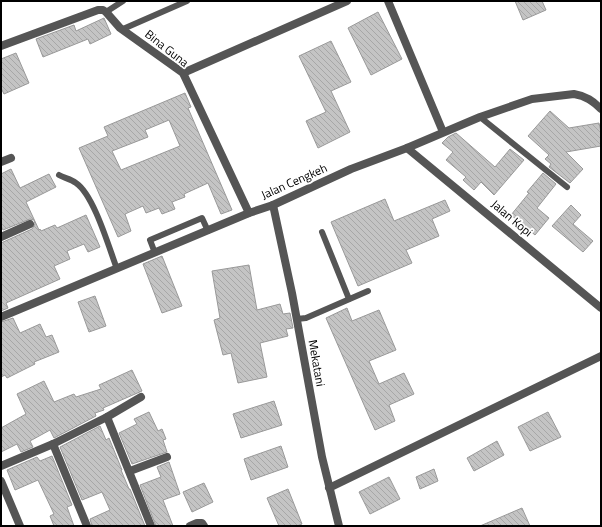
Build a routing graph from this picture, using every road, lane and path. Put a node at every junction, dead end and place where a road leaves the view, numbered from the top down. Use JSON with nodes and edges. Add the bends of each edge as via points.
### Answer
{"nodes":[{"id":1,"x":123,"y":1,"type":"edge"},
{"id":2,"x":187,"y":1,"type":"edge"},
{"id":3,"x":347,"y":1,"type":"edge"},
{"id":4,"x":388,"y":1,"type":"edge"},
{"id":5,"x":106,"y":12,"type":"junction"},
{"id":6,"x":123,"y":29,"type":"junction"},
{"id":7,"x":1,"y":46,"type":"edge"},
{"id":8,"x":183,"y":73,"type":"junction"},
{"id":9,"x":598,"y":102,"type":"edge"},
{"id":10,"x":601,"y":109,"type":"edge"},
{"id":11,"x":480,"y":117,"type":"junction"},
{"id":12,"x":444,"y":132,"type":"junction"},
{"id":13,"x":407,"y":148,"type":"junction"},
{"id":14,"x":11,"y":158,"type":"dead end"},
{"id":15,"x":1,"y":162,"type":"edge"},
{"id":16,"x":59,"y":175,"type":"dead end"},
{"id":17,"x":567,"y":187,"type":"dead end"},
{"id":18,"x":273,"y":204,"type":"junction"},
{"id":19,"x":250,"y":213,"type":"junction"},
{"id":20,"x":30,"y":224,"type":"dead end"},
{"id":21,"x":208,"y":231,"type":"junction"},
{"id":22,"x":322,"y":232,"type":"dead end"},
{"id":23,"x":1,"y":237,"type":"edge"},
{"id":24,"x":155,"y":253,"type":"junction"},
{"id":25,"x":117,"y":269,"type":"junction"},
{"id":26,"x":368,"y":291,"type":"dead end"},
{"id":27,"x":349,"y":299,"type":"junction"},
{"id":28,"x":601,"y":308,"type":"edge"},
{"id":29,"x":1,"y":317,"type":"edge"},
{"id":30,"x":297,"y":319,"type":"junction"},
{"id":31,"x":601,"y":356,"type":"edge"},
{"id":32,"x":141,"y":397,"type":"dead end"},
{"id":33,"x":107,"y":417,"type":"junction"},
{"id":34,"x":52,"y":444,"type":"junction"},
{"id":35,"x":167,"y":457,"type":"dead end"},
{"id":36,"x":1,"y":466,"type":"edge"},
{"id":37,"x":130,"y":472,"type":"junction"},
{"id":38,"x":1,"y":481,"type":"edge"},
{"id":39,"x":329,"y":488,"type":"junction"},
{"id":40,"x":20,"y":526,"type":"edge"},
{"id":41,"x":87,"y":526,"type":"edge"},
{"id":42,"x":151,"y":526,"type":"edge"},
{"id":43,"x":190,"y":526,"type":"edge"},
{"id":44,"x":204,"y":526,"type":"edge"},
{"id":45,"x":339,"y":526,"type":"edge"}],
"edges":[{"from":1,"to":5,"type":"lane"},
{"from":2,"to":6,"type":"lane"},
{"from":3,"to":8,"type":"street"},
{"from":4,"to":12,"type":"street"},
{"from":5,"to":6,"type":"street","name":"Bina Guna"},
{"from":5,"to":7,"type":"street","via":[[98,10]]},
{"from":6,"to":8,"type":"street","name":"Bina Guna"},
{"from":8,"to":19,"type":"street","name":"Bina Guna"},
{"from":9,"to":10,"type":"street","name":"Jalan Cengkeh"},
{"from":9,"to":11,"type":"street","name":"Jalan Cengkeh","via":[[574,94],[532,99]]},
{"from":11,"to":12,"type":"street","name":"Jalan Cengkeh"},
{"from":11,"to":17,"type":"lane"},
{"from":12,"to":13,"type":"street","name":"Jalan Cengkeh"},
{"from":13,"to":18,"type":"street","name":"Jalan Cengkeh","via":[[351,169]]},
{"from":13,"to":28,"type":"street","name":"Jalan Kopi"},
{"from":14,"to":15,"type":"street"},
{"from":16,"to":25,"type":"lane","via":[[76,182],[86,193]]},
{"from":18,"to":19,"type":"street","name":"Jalan Cengkeh"},
{"from":18,"to":30,"type":"street","name":"Mekatani"},
{"from":19,"to":21,"type":"street","name":"Jalan Cengkeh"},
{"from":20,"to":23,"type":"street"},
{"from":21,"to":24,"type":"street","name":"Jalan Cengkeh"},
{"from":21,"to":24,"type":"lane","via":[[202,218],[150,240]]},
{"from":22,"to":27,"type":"lane"},
{"from":24,"to":25,"type":"street","name":"Jalan Cengkeh"},
{"from":25,"to":29,"type":"street","name":"Jalan Cengkeh"},
{"from":26,"to":27,"type":"lane"},
{"from":27,"to":30,"type":"lane","via":[[306,318]]},
{"from":30,"to":39,"type":"street","name":"Mekatani"},
{"from":31,"to":39,"type":"street"},
{"from":32,"to":33,"type":"street"},
{"from":33,"to":34,"type":"street"},
{"from":33,"to":37,"type":"street"},
{"from":34,"to":36,"type":"street"},
{"from":34,"to":41,"type":"street"},
{"from":35,"to":37,"type":"street"},
{"from":37,"to":42,"type":"street"},
{"from":38,"to":40,"type":"street"},
{"from":39,"to":45,"type":"street","name":"Mekatani"},
{"from":43,"to":44,"type":"street","via":[[197,522]]}]}
